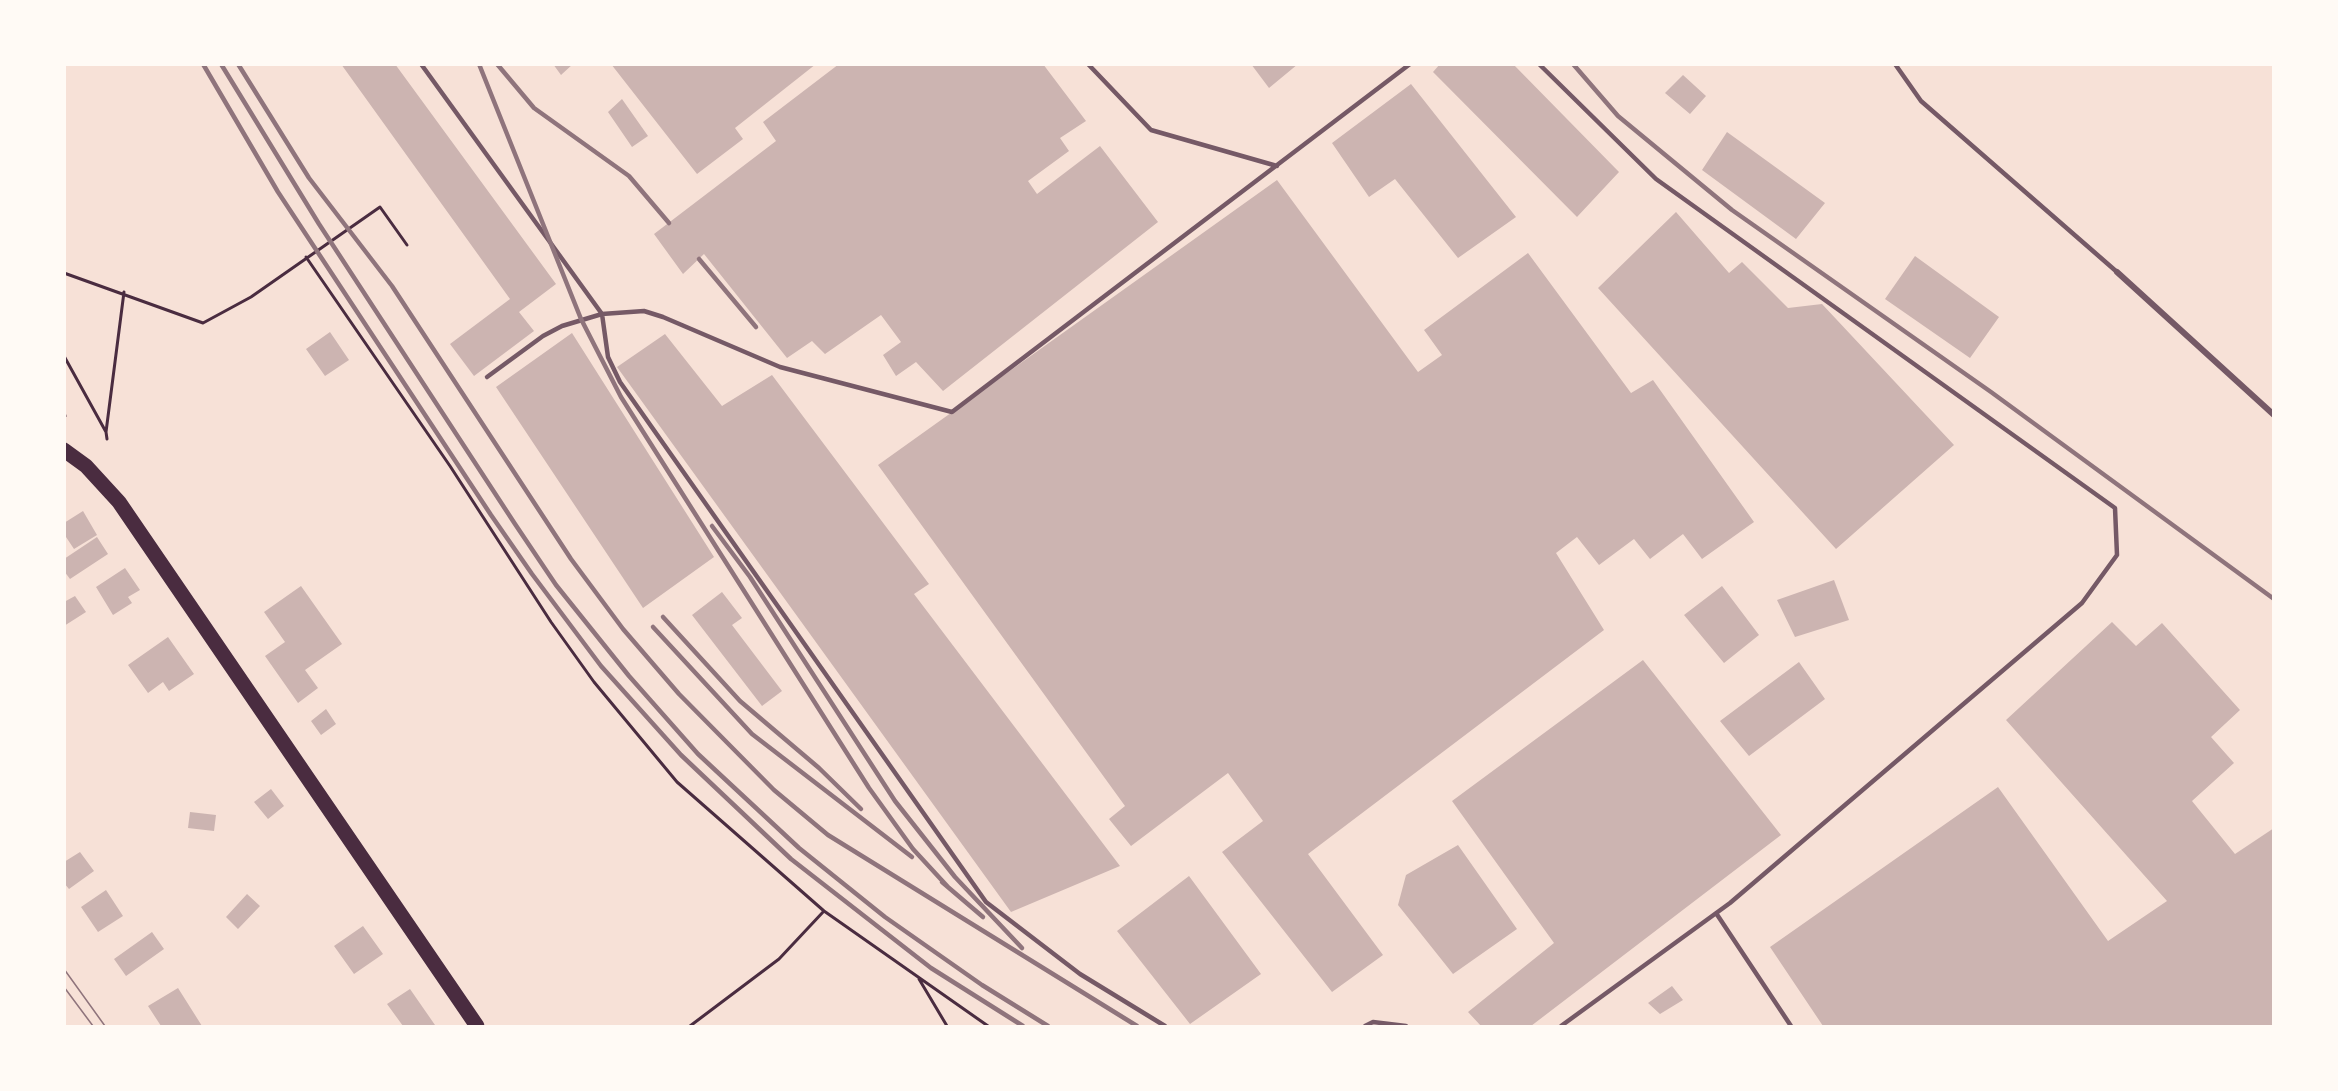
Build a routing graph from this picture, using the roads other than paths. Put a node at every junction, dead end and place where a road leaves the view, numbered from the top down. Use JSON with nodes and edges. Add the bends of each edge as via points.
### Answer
{"nodes":[{"id":1,"x":421,"y":64,"type":"edge"},
{"id":2,"x":1088,"y":64,"type":"edge"},
{"id":3,"x":1410,"y":64,"type":"edge"},
{"id":4,"x":1539,"y":64,"type":"edge"},
{"id":5,"x":1894,"y":64,"type":"edge"},
{"id":6,"x":1277,"y":166,"type":"junction"},
{"id":7,"x":2117,"y":272,"type":"joint"},
{"id":8,"x":602,"y":314,"type":"junction"},
{"id":9,"x":487,"y":377,"type":"dead end"},
{"id":10,"x":2274,"y":415,"type":"edge"},
{"id":11,"x":64,"y":450,"type":"edge"},
{"id":12,"x":1716,"y":913,"type":"junction"},
{"id":13,"x":477,"y":1026,"type":"edge"},
{"id":14,"x":1165,"y":1026,"type":"edge"},
{"id":15,"x":1365,"y":1026,"type":"edge"},
{"id":16,"x":1406,"y":1026,"type":"edge"},
{"id":17,"x":1561,"y":1026,"type":"edge"},
{"id":18,"x":1791,"y":1026,"type":"edge"}],
"edges":[{"from":1,"to":8,"type":"lane"},
{"from":2,"to":6,"type":"lane","via":[[1151,130]]},
{"from":3,"to":6,"type":"lane"},
{"from":4,"to":12,"type":"lane","via":[[1656,179],[2115,508],[2117,555],[2082,603]]},
{"from":5,"to":7,"type":"lane","via":[[1922,101]]},
{"from":6,"to":8,"type":"lane","via":[[952,412],[780,367],[663,317],[644,312]]},
{"from":7,"to":10,"type":"street"},
{"from":8,"to":9,"type":"lane","via":[[543,336]]},
{"from":8,"to":14,"type":"lane","via":[[608,357],[620,382],[986,902],[1080,974]]},
{"from":11,"to":13,"type":"main road","via":[[86,466],[120,502]]},
{"from":12,"to":17,"type":"lane"},
{"from":12,"to":18,"type":"lane"},
{"from":15,"to":16,"type":"lane"}]}
